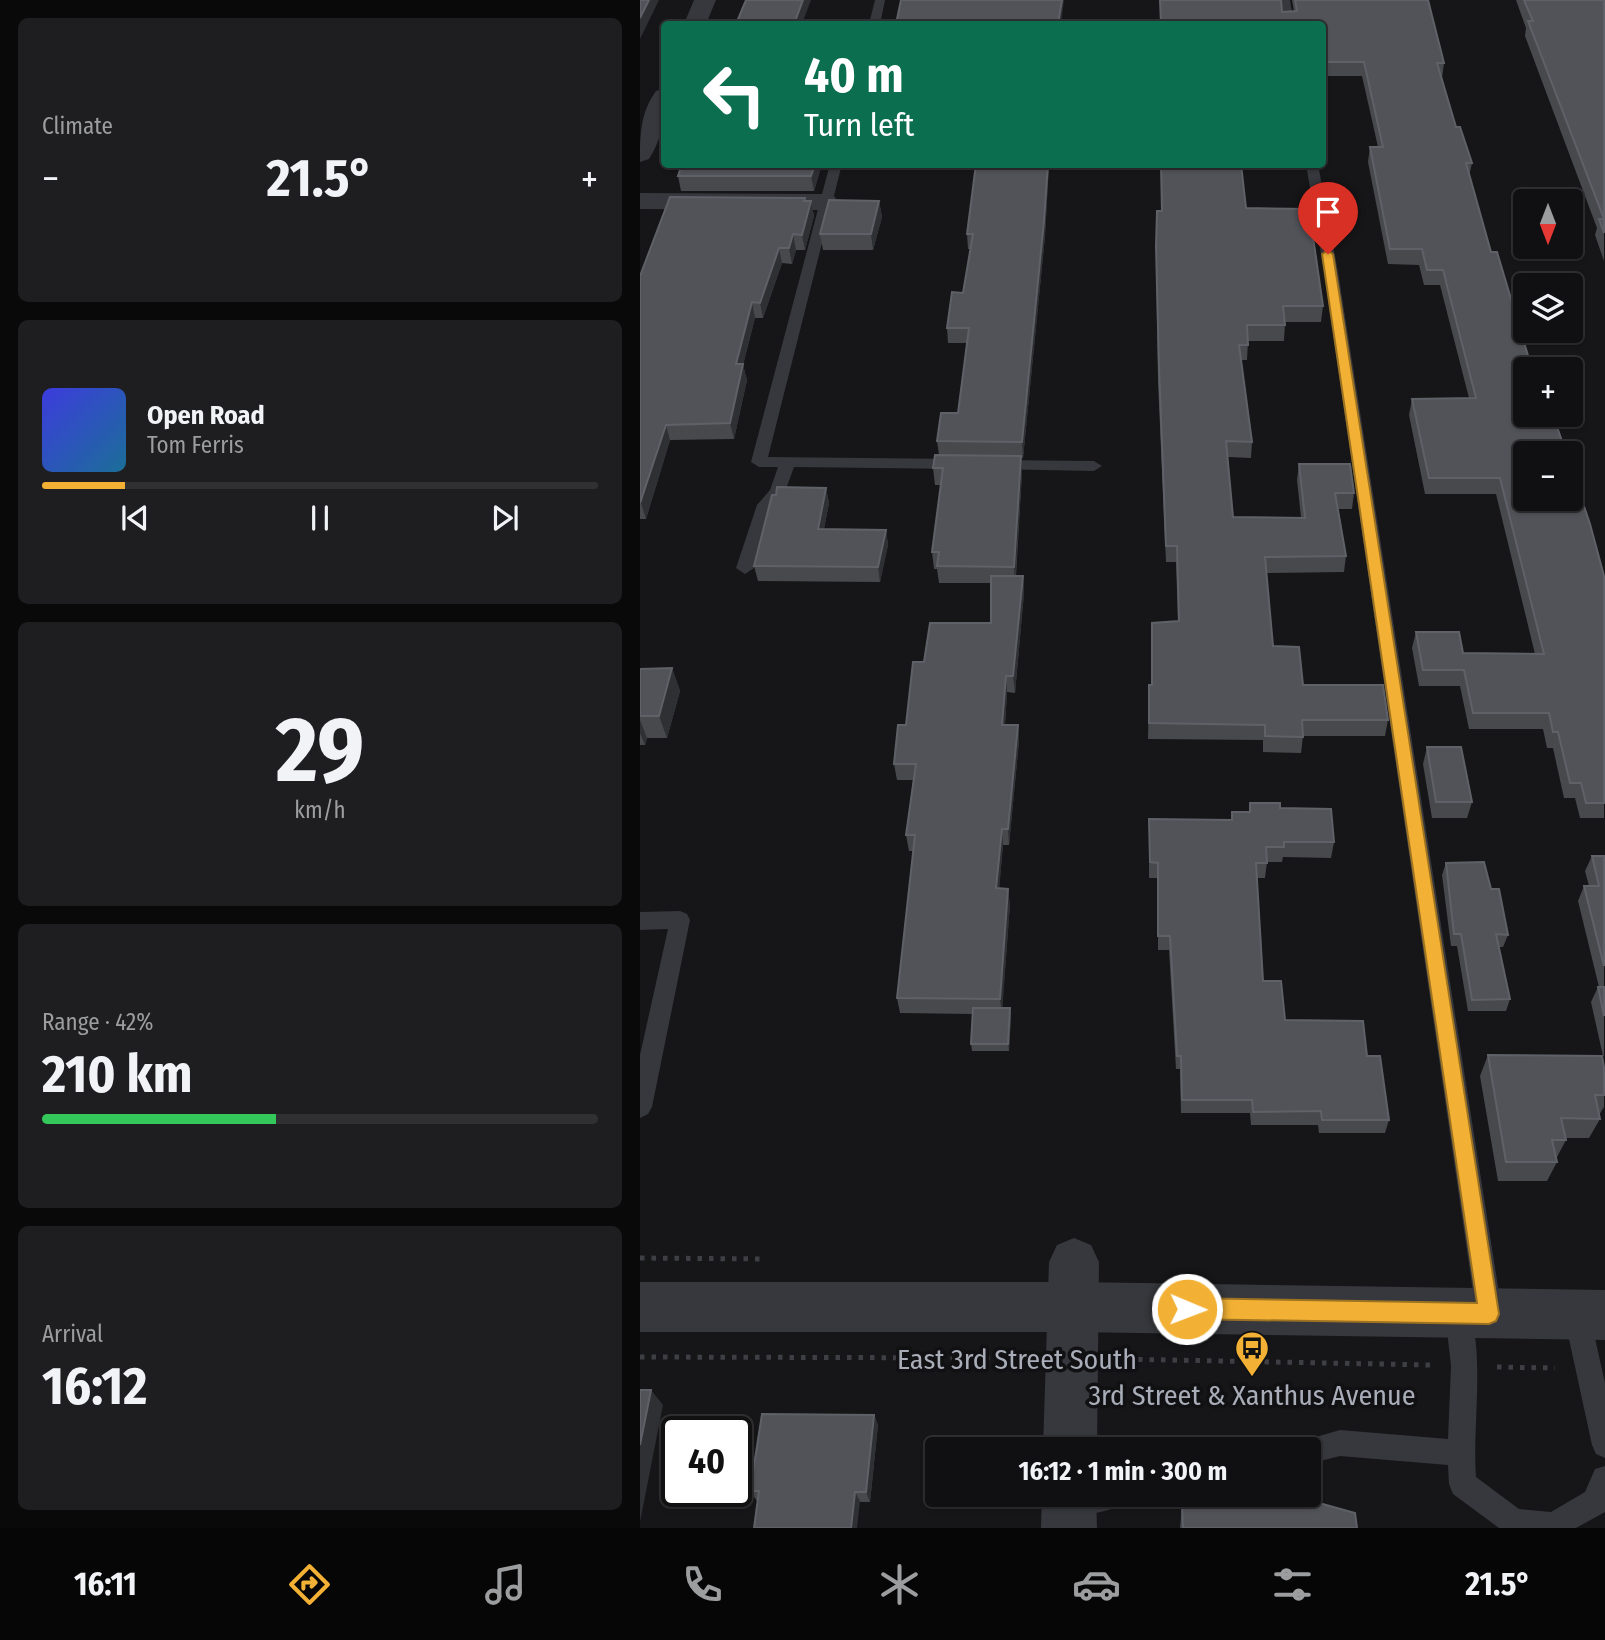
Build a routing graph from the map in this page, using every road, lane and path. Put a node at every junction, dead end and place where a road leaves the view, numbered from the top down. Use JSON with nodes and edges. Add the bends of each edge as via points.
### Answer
{"nodes":[{"id":1,"x":705,"y":0,"type":"edge"},
{"id":2,"x":880,"y":0,"type":"edge"},
{"id":3,"x":1285,"y":0,"type":"edge"},
{"id":4,"x":696,"y":21,"type":"edge"},
{"id":5,"x":875,"y":21,"type":"edge"},
{"id":6,"x":1288,"y":21,"type":"edge"},
{"id":7,"x":661,"y":103,"type":"edge"},
{"id":8,"x":640,"y":154,"type":"edge"},
{"id":9,"x":835,"y":168,"type":"edge"},
{"id":10,"x":1312,"y":168,"type":"edge"},
{"id":11,"x":640,"y":201,"type":"edge"},
{"id":12,"x":825,"y":202,"type":"junction"},
{"id":13,"x":788,"y":462,"type":"junction"},
{"id":14,"x":1094,"y":466,"type":"dead end"},
{"id":15,"x":745,"y":568,"type":"dead end"},
{"id":16,"x":640,"y":921,"type":"edge"},
{"id":17,"x":640,"y":1107,"type":"edge"},
{"id":18,"x":1074,"y":1284,"type":"junction"},
{"id":19,"x":640,"y":1307,"type":"edge"},
{"id":20,"x":1473,"y":1313,"type":"junction"},
{"id":21,"x":1591,"y":1315,"type":"edge"},
{"id":22,"x":640,"y":1357,"type":"edge"},
{"id":23,"x":1072,"y":1358,"type":"junction"},
{"id":24,"x":1464,"y":1366,"type":"junction"},
{"id":25,"x":1587,"y":1369,"type":"junction"},
{"id":26,"x":1070,"y":1437,"type":"edge"},
{"id":27,"x":1604,"y":1445,"type":"edge"},
{"id":28,"x":1321,"y":1448,"type":"edge"},
{"id":29,"x":1461,"y":1453,"type":"junction"},
{"id":30,"x":1604,"y":1479,"type":"edge"}],
"edges":[{"from":1,"to":4,"type":"street"},
{"from":2,"to":5,"type":"lane"},
{"from":3,"to":6,"type":"lane"},
{"from":7,"to":8,"type":"street"},
{"from":9,"to":12,"type":"lane"},
{"from":10,"to":20,"type":"lane","via":[[1333,285]]},
{"from":11,"to":12,"type":"street"},
{"from":12,"to":13,"type":"lane","via":[[759,462]]},
{"from":13,"to":14,"type":"lane"},
{"from":13,"to":15,"type":"lane","via":[[777,492],[765,505]]},
{"from":16,"to":17,"type":"lane","via":[[680,920]]},
{"from":18,"to":19,"type":"street","name":"East 3rd Street South"},
{"from":18,"to":20,"type":"street","name":"East 3rd Street South"},
{"from":18,"to":23,"type":"street"},
{"from":20,"to":21,"type":"street","name":"East 3rd Street South"},
{"from":20,"to":24,"type":"lane"},
{"from":21,"to":25,"type":"lane"},
{"from":22,"to":23,"type":"path","name":"East 3rd Street South"},
{"from":23,"to":24,"type":"path","name":"East 3rd Street South"},
{"from":23,"to":26,"type":"street"},
{"from":24,"to":25,"type":"path","name":"East 3rd Street South"},
{"from":24,"to":29,"type":"lane"},
{"from":25,"to":27,"type":"lane"},
{"from":28,"to":29,"type":"lane","via":[[1340,1443]]},
{"from":29,"to":30,"type":"lane","via":[[1463,1484],[1514,1522],[1553,1526],[1595,1502]]}]}
